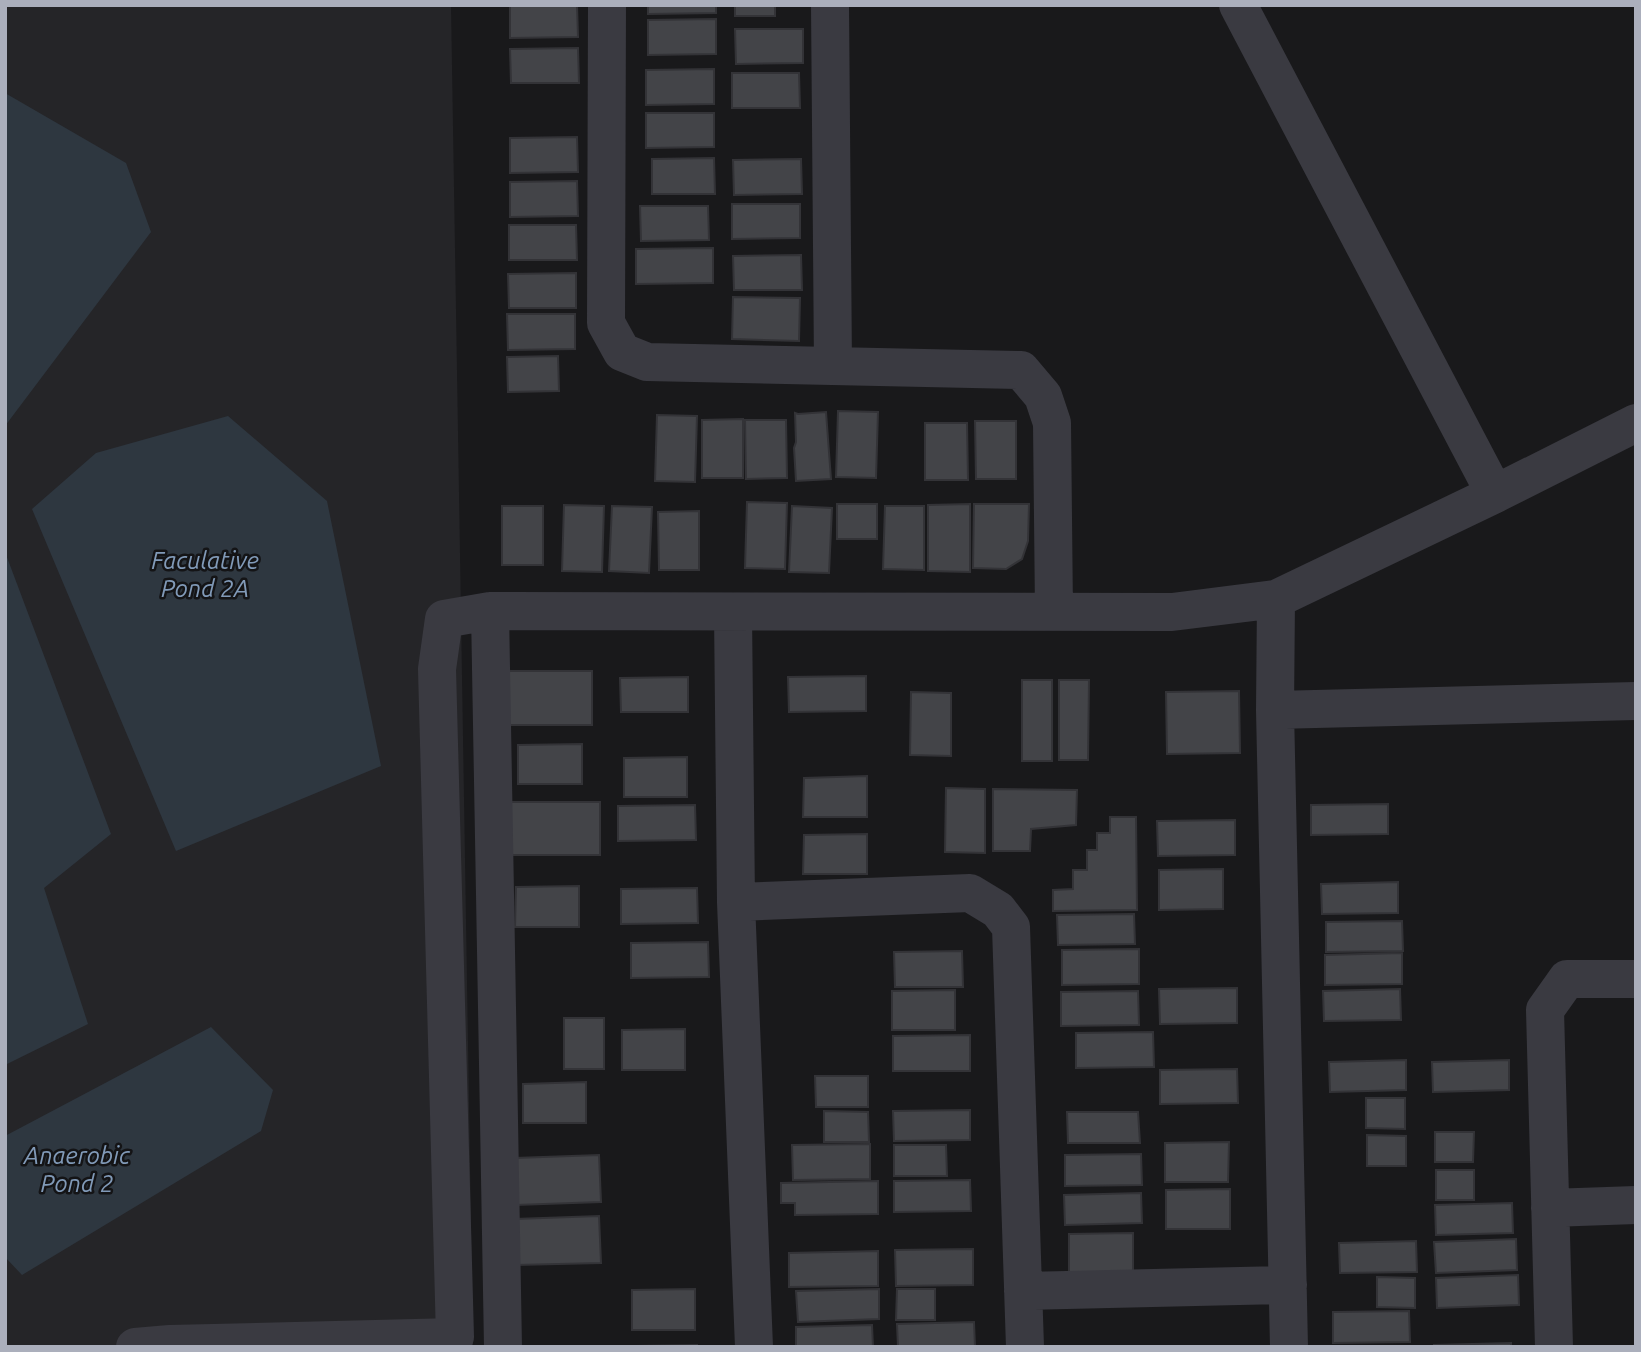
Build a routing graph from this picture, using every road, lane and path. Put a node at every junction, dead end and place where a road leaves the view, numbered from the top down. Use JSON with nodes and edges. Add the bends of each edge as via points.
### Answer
{"nodes":[{"id":1,"x":607,"y":5,"type":"edge"},
{"id":2,"x":830,"y":5,"type":"edge"},
{"id":3,"x":1238,"y":5,"type":"edge"},
{"id":4,"x":833,"y":366,"type":"junction"},
{"id":5,"x":1636,"y":423,"type":"edge"},
{"id":6,"x":1495,"y":494,"type":"junction"},
{"id":7,"x":1276,"y":599,"type":"junction"},
{"id":8,"x":490,"y":611,"type":"junction"},
{"id":9,"x":733,"y":612,"type":"junction"},
{"id":10,"x":1054,"y":612,"type":"junction"},
{"id":11,"x":1636,"y":701,"type":"edge"},
{"id":12,"x":1275,"y":709,"type":"junction"},
{"id":13,"x":736,"y":902,"type":"junction"},
{"id":14,"x":1636,"y":979,"type":"edge"},
{"id":15,"x":1636,"y":1205,"type":"edge"},
{"id":16,"x":1550,"y":1208,"type":"junction"},
{"id":17,"x":1287,"y":1284,"type":"junction"},
{"id":18,"x":1023,"y":1291,"type":"junction"},
{"id":19,"x":135,"y":1347,"type":"edge"},
{"id":20,"x":503,"y":1347,"type":"edge"},
{"id":21,"x":754,"y":1347,"type":"edge"},
{"id":22,"x":1025,"y":1347,"type":"edge"},
{"id":23,"x":1289,"y":1347,"type":"edge"},
{"id":24,"x":1553,"y":1347,"type":"edge"}],
"edges":[{"from":1,"to":4,"type":"street","via":[[606,323],[621,352],[647,362]]},
{"from":2,"to":4,"type":"street"},
{"from":3,"to":6,"type":"street"},
{"from":4,"to":10,"type":"street","via":[[1021,370],[1043,396],[1052,423]]},
{"from":5,"to":6,"type":"street"},
{"from":6,"to":7,"type":"street"},
{"from":7,"to":10,"type":"street","via":[[1172,612]]},
{"from":7,"to":12,"type":"street"},
{"from":8,"to":9,"type":"street"},
{"from":8,"to":19,"type":"street","via":[[444,619],[437,669],[455,1337]]},
{"from":8,"to":20,"type":"street"},
{"from":9,"to":10,"type":"street"},
{"from":9,"to":13,"type":"street"},
{"from":11,"to":12,"type":"street"},
{"from":12,"to":17,"type":"street"},
{"from":13,"to":18,"type":"street","via":[[970,893],[998,910],[1011,927]]},
{"from":13,"to":21,"type":"street"},
{"from":14,"to":16,"type":"street","via":[[1567,979],[1545,1010]]},
{"from":15,"to":16,"type":"street"},
{"from":16,"to":24,"type":"street"},
{"from":17,"to":18,"type":"street"},
{"from":17,"to":23,"type":"street"},
{"from":18,"to":22,"type":"street"}]}
